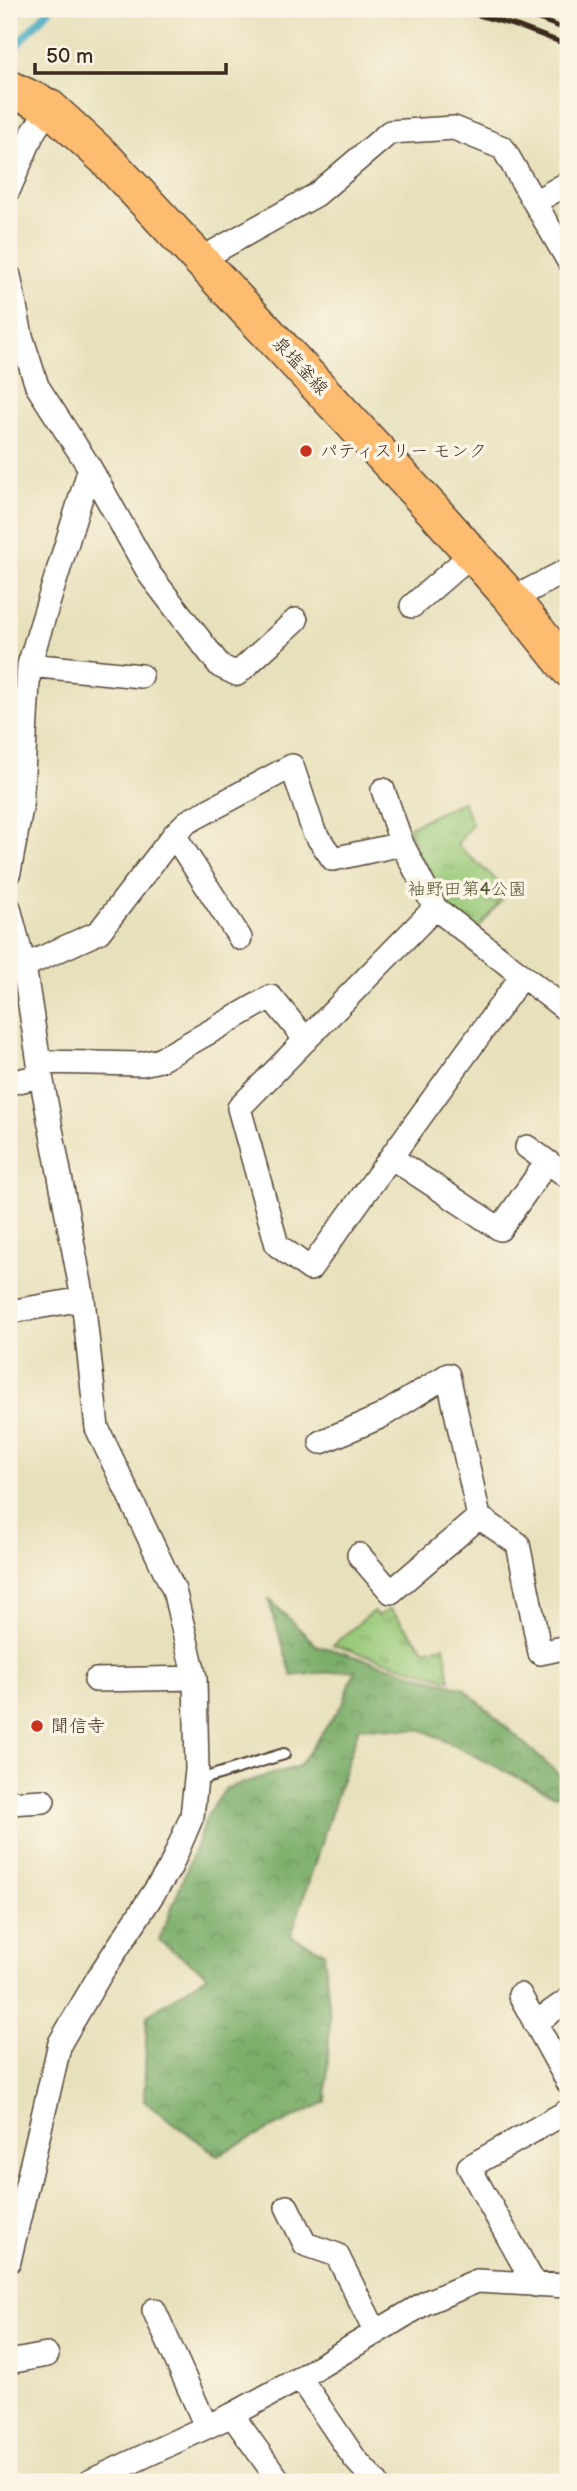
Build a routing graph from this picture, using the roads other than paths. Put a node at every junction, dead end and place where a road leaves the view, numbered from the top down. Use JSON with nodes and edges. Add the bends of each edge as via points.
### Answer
{"nodes":[{"id":1,"x":9,"y":88,"type":"edge"},
{"id":2,"x":48,"y":107,"type":"junction"},
{"id":3,"x":568,"y":183,"type":"edge"},
{"id":4,"x":9,"y":189,"type":"edge"},
{"id":5,"x":535,"y":202,"type":"junction"},
{"id":6,"x":201,"y":259,"type":"junction"},
{"id":7,"x":568,"y":260,"type":"edge"},
{"id":8,"x":9,"y":276,"type":"edge"},
{"id":9,"x":90,"y":468,"type":"junction"},
{"id":10,"x":472,"y":554,"type":"junction"},
{"id":11,"x":568,"y":570,"type":"edge"},
{"id":12,"x":512,"y":599,"type":"junction"},
{"id":13,"x":412,"y":606,"type":"dead end"},
{"id":14,"x":296,"y":620,"type":"dead end"},
{"id":15,"x":29,"y":665,"type":"junction"},
{"id":16,"x":568,"y":669,"type":"edge"},
{"id":17,"x":141,"y":676,"type":"dead end"},
{"id":18,"x":383,"y":790,"type":"dead end"},
{"id":19,"x":174,"y":835,"type":"junction"},
{"id":20,"x":402,"y":844,"type":"junction"},
{"id":21,"x":9,"y":872,"type":"edge"},
{"id":22,"x":9,"y":908,"type":"edge"},
{"id":23,"x":435,"y":908,"type":"junction"},
{"id":24,"x":240,"y":939,"type":"dead end"},
{"id":25,"x":24,"y":966,"type":"junction"},
{"id":26,"x":522,"y":976,"type":"junction"},
{"id":27,"x":568,"y":1011,"type":"edge"},
{"id":28,"x":306,"y":1040,"type":"junction"},
{"id":29,"x":40,"y":1069,"type":"junction"},
{"id":30,"x":9,"y":1083,"type":"edge"},
{"id":31,"x":527,"y":1147,"type":"dead end"},
{"id":32,"x":392,"y":1158,"type":"junction"},
{"id":33,"x":547,"y":1162,"type":"junction"},
{"id":34,"x":567,"y":1176,"type":"edge"},
{"id":35,"x":83,"y":1299,"type":"junction"},
{"id":36,"x":9,"y":1312,"type":"edge"},
{"id":37,"x":321,"y":1441,"type":"dead end"},
{"id":38,"x":479,"y":1517,"type":"junction"},
{"id":39,"x":359,"y":1555,"type":"dead end"},
{"id":40,"x":568,"y":1647,"type":"edge"},
{"id":41,"x":195,"y":1678,"type":"junction"},
{"id":42,"x":96,"y":1680,"type":"dead end"},
{"id":43,"x":284,"y":1754,"type":"dead end"},
{"id":44,"x":195,"y":1781,"type":"junction"},
{"id":45,"x":43,"y":1801,"type":"dead end"},
{"id":46,"x":9,"y":1803,"type":"edge"},
{"id":47,"x":520,"y":1995,"type":"dead end"},
{"id":48,"x":568,"y":2000,"type":"edge"},
{"id":49,"x":535,"y":2023,"type":"junction"},
{"id":50,"x":568,"y":2082,"type":"edge"},
{"id":51,"x":568,"y":2111,"type":"edge"},
{"id":52,"x":287,"y":2207,"type":"dead end"},
{"id":53,"x":9,"y":2261,"type":"edge"},
{"id":54,"x":536,"y":2285,"type":"junction"},
{"id":55,"x":568,"y":2287,"type":"edge"},
{"id":56,"x":154,"y":2310,"type":"dead end"},
{"id":57,"x":376,"y":2333,"type":"junction"},
{"id":58,"x":47,"y":2355,"type":"dead end"},
{"id":59,"x":9,"y":2362,"type":"edge"},
{"id":60,"x":300,"y":2378,"type":"junction"},
{"id":61,"x":232,"y":2415,"type":"junction"},
{"id":62,"x":206,"y":2426,"type":"junction"},
{"id":63,"x":89,"y":2482,"type":"edge"},
{"id":64,"x":280,"y":2482,"type":"edge"},
{"id":65,"x":376,"y":2482,"type":"edge"}],
"edges":[{"from":1,"to":2,"type":"main road","name":"泉塩釜線"},
{"from":2,"to":4,"type":"street"},
{"from":2,"to":6,"type":"main road","name":"泉塩釜線","via":[[106,159]]},
{"from":3,"to":5,"type":"street"},
{"from":5,"to":6,"type":"street","via":[[503,148],[454,128],[390,132],[316,195]]},
{"from":5,"to":7,"type":"street"},
{"from":6,"to":10,"type":"main road","name":"泉塩釜線"},
{"from":8,"to":9,"type":"street","via":[[37,386]]},
{"from":9,"to":14,"type":"street","via":[[150,575],[220,666],[237,674]]},
{"from":9,"to":15,"type":"street"},
{"from":10,"to":12,"type":"main road","name":"泉塩釜線"},
{"from":10,"to":13,"type":"street"},
{"from":11,"to":12,"type":"street"},
{"from":12,"to":16,"type":"main road","name":"泉塩釜線"},
{"from":15,"to":17,"type":"street"},
{"from":15,"to":21,"type":"street","via":[[21,808]]},
{"from":18,"to":20,"type":"street"},
{"from":19,"to":20,"type":"street","via":[[187,822],[292,766],[314,832],[333,859]]},
{"from":19,"to":24,"type":"street"},
{"from":19,"to":25,"type":"street","via":[[99,932]]},
{"from":20,"to":23,"type":"street"},
{"from":22,"to":25,"type":"street"},
{"from":23,"to":26,"type":"street"},
{"from":23,"to":28,"type":"street"},
{"from":25,"to":29,"type":"street"},
{"from":26,"to":27,"type":"street"},
{"from":26,"to":32,"type":"street"},
{"from":28,"to":29,"type":"street","via":[[271,997],[160,1060]]},
{"from":28,"to":32,"type":"street","via":[[239,1108],[277,1245],[310,1269]]},
{"from":29,"to":30,"type":"street"},
{"from":29,"to":35,"type":"street"},
{"from":31,"to":33,"type":"street"},
{"from":32,"to":33,"type":"street","via":[[499,1229]]},
{"from":33,"to":34,"type":"street"},
{"from":35,"to":36,"type":"street"},
{"from":35,"to":41,"type":"street","via":[[97,1428],[174,1590]]},
{"from":37,"to":38,"type":"street","via":[[380,1418],[448,1375]]},
{"from":38,"to":39,"type":"street","via":[[391,1592]]},
{"from":38,"to":40,"type":"street","via":[[517,1544],[540,1653]]},
{"from":41,"to":42,"type":"street"},
{"from":41,"to":44,"type":"street"},
{"from":43,"to":44,"type":"lane"},
{"from":44,"to":53,"type":"street","via":[[192,1816],[170,1868],[60,2043]]},
{"from":45,"to":46,"type":"street"},
{"from":47,"to":49,"type":"street"},
{"from":48,"to":49,"type":"street"},
{"from":49,"to":50,"type":"street"},
{"from":51,"to":54,"type":"street","via":[[469,2167]]},
{"from":52,"to":57,"type":"street","via":[[305,2244],[337,2255]]},
{"from":54,"to":55,"type":"street"},
{"from":54,"to":57,"type":"street","via":[[477,2281],[425,2303]]},
{"from":56,"to":62,"type":"street"},
{"from":57,"to":60,"type":"street"},
{"from":58,"to":59,"type":"street"},
{"from":60,"to":61,"type":"street"},
{"from":60,"to":65,"type":"street"},
{"from":61,"to":62,"type":"street"},
{"from":61,"to":64,"type":"street"},
{"from":62,"to":63,"type":"street"}]}
